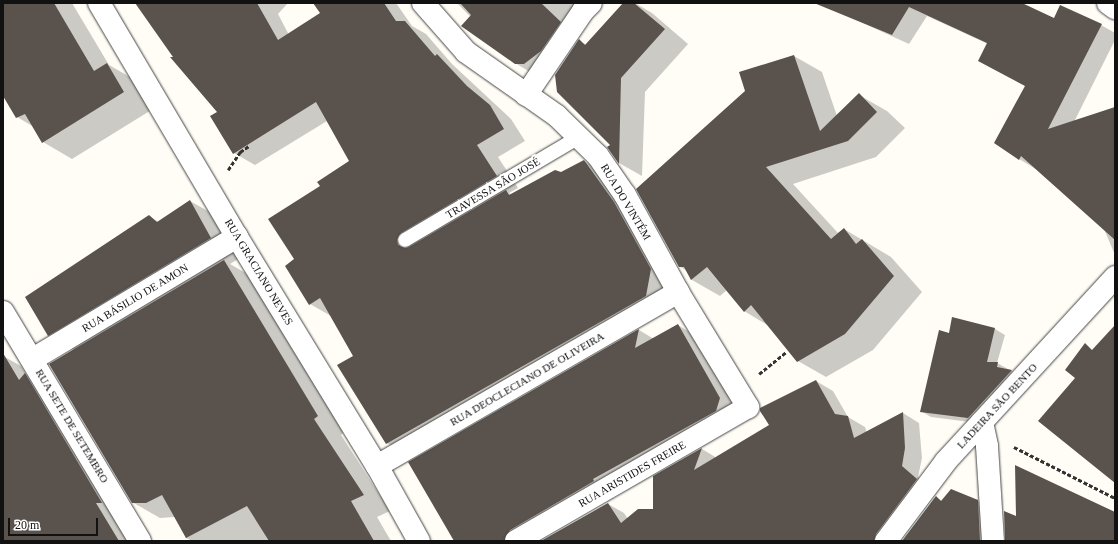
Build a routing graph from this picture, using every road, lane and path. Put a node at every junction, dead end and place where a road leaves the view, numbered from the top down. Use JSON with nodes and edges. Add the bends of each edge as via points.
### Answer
{"nodes":[{"id":1,"x":98,"y":3,"type":"edge"},
{"id":2,"x":423,"y":3,"type":"edge"},
{"id":3,"x":591,"y":3,"type":"edge"},
{"id":4,"x":1108,"y":3,"type":"edge"},
{"id":5,"x":1115,"y":8,"type":"edge"},
{"id":6,"x":526,"y":95,"type":"junction"},
{"id":7,"x":581,"y":136,"type":"junction"},
{"id":8,"x":237,"y":237,"type":"junction"},
{"id":9,"x":405,"y":240,"type":"dead end"},
{"id":10,"x":1115,"y":277,"type":"edge"},
{"id":11,"x":678,"y":292,"type":"junction"},
{"id":12,"x":3,"y":312,"type":"edge"},
{"id":13,"x":786,"y":352,"type":"dead end"},
{"id":14,"x":33,"y":359,"type":"junction"},
{"id":15,"x":743,"y":399,"type":"junction"},
{"id":16,"x":982,"y":422,"type":"junction"},
{"id":17,"x":986,"y":446,"type":"junction"},
{"id":18,"x":377,"y":466,"type":"junction"},
{"id":19,"x":1115,"y":498,"type":"edge"},
{"id":20,"x":140,"y":541,"type":"edge"},
{"id":21,"x":419,"y":541,"type":"edge"},
{"id":22,"x":516,"y":541,"type":"edge"},
{"id":23,"x":886,"y":541,"type":"edge"},
{"id":24,"x":993,"y":541,"type":"edge"}],
"edges":[{"from":1,"to":8,"type":"street","name":"RUA GRACIANO NEVES"},
{"from":2,"to":6,"type":"street","name":"RUA DO VINTÉM","via":[[466,52]]},
{"from":3,"to":6,"type":"street"},
{"from":4,"to":5,"type":"street"},
{"from":6,"to":7,"type":"street","name":"RUA DO VINTÉM"},
{"from":7,"to":9,"type":"lane","name":"TRAVESSA SÃO JOSÉ"},
{"from":7,"to":11,"type":"street","name":"RUA DO VINTÉM","via":[[625,196]]},
{"from":8,"to":14,"type":"street","name":"RUA BÁSILIO DE AMON"},
{"from":8,"to":18,"type":"street","name":"RUA GRACIANO NEVES"},
{"from":10,"to":16,"type":"street","name":"LADEIRA SÃO BENTO"},
{"from":11,"to":15,"type":"street","name":"RUA DO VINTÉM"},
{"from":11,"to":18,"type":"street","name":"RUA DEOCLECIANO DE OLIVEIRA"},
{"from":12,"to":14,"type":"street","name":"RUA SETE DE SETEMBRO"},
{"from":13,"to":15,"type":"path"},
{"from":14,"to":20,"type":"street","name":"RUA SETE DE SETEMBRO"},
{"from":15,"to":22,"type":"street","name":"RUA ARISTIDES FREIRE"},
{"from":16,"to":17,"type":"street"},
{"from":16,"to":23,"type":"street","name":"LADEIRA SÃO BENTO","via":[[946,461]]},
{"from":17,"to":19,"type":"path","via":[[1017,448]]},
{"from":17,"to":24,"type":"street"},
{"from":18,"to":21,"type":"street","name":"RUA GRACIANO NEVES"}]}
